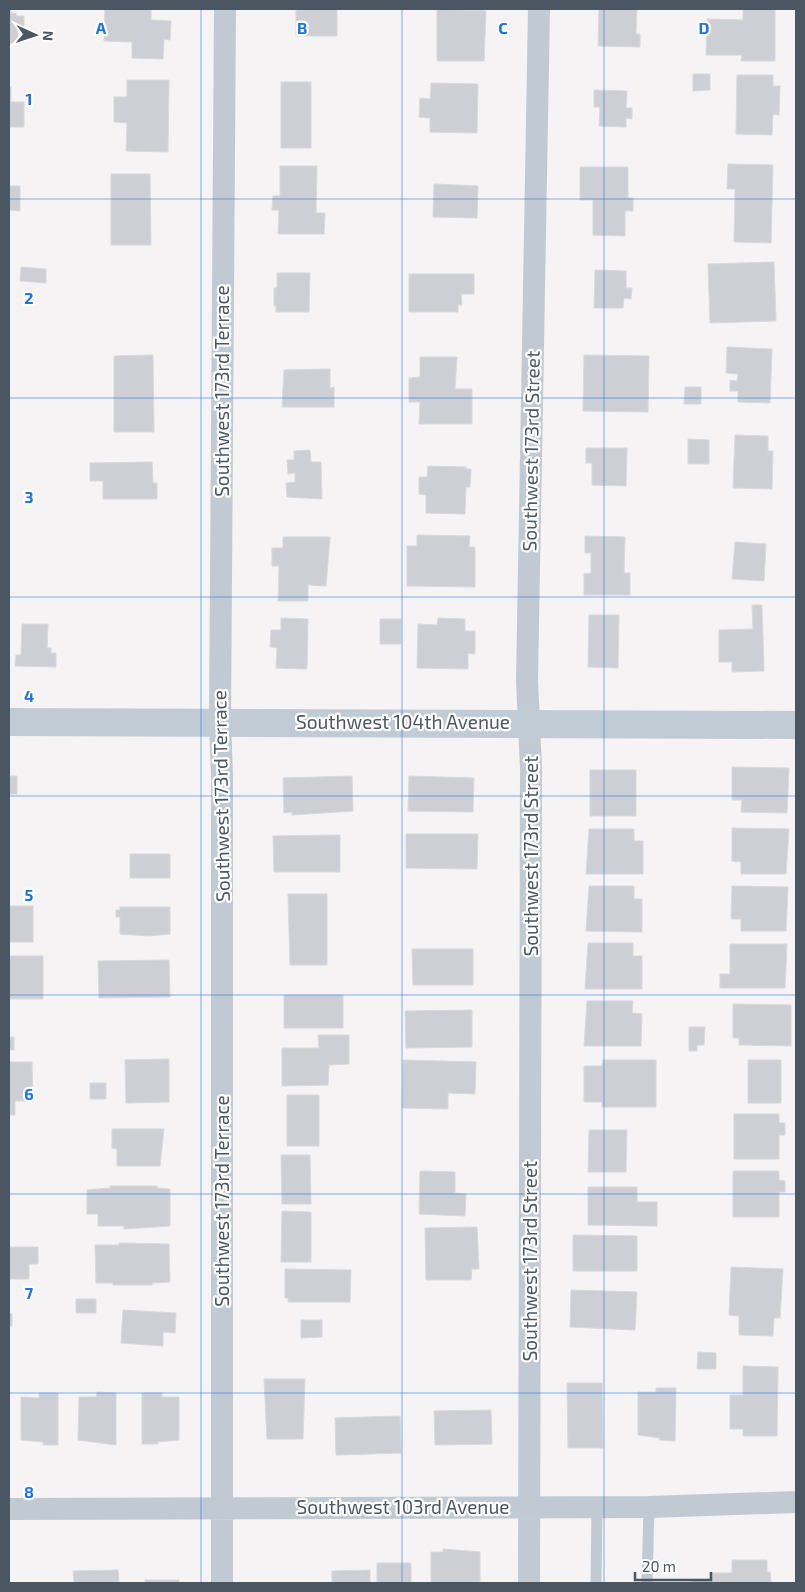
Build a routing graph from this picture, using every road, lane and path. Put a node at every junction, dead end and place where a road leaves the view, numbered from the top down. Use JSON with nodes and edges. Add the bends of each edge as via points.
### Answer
{"nodes":[{"id":1,"x":225,"y":9,"type":"edge"},
{"id":2,"x":538,"y":9,"type":"edge"},
{"id":3,"x":220,"y":721,"type":"junction"},
{"id":4,"x":9,"y":722,"type":"edge"},
{"id":5,"x":529,"y":723,"type":"junction"},
{"id":6,"x":796,"y":725,"type":"edge"},
{"id":7,"x":796,"y":1502,"type":"edge"},
{"id":8,"x":530,"y":1506,"type":"junction"},
{"id":9,"x":597,"y":1507,"type":"junction"},
{"id":10,"x":649,"y":1507,"type":"junction"},
{"id":11,"x":222,"y":1508,"type":"junction"},
{"id":12,"x":9,"y":1509,"type":"edge"},
{"id":13,"x":222,"y":1583,"type":"edge"},
{"id":14,"x":529,"y":1583,"type":"edge"},
{"id":15,"x":596,"y":1583,"type":"edge"},
{"id":16,"x":647,"y":1583,"type":"edge"}],
"edges":[{"from":1,"to":3,"type":"street","name":"Southwest 173rd Terrace"},
{"from":2,"to":5,"type":"street","name":"Southwest 173rd Street","via":[[527,670]]},
{"from":3,"to":4,"type":"street","name":"Southwest 104th Avenue"},
{"from":3,"to":5,"type":"street","name":"Southwest 104th Avenue"},
{"from":3,"to":11,"type":"street","name":"Southwest 173rd Terrace"},
{"from":5,"to":6,"type":"street","name":"Southwest 104th Avenue"},
{"from":5,"to":8,"type":"street","name":"Southwest 173rd Street"},
{"from":7,"to":10,"type":"street","name":"Southwest 103rd Avenue"},
{"from":8,"to":9,"type":"street","name":"Southwest 103rd Avenue"},
{"from":8,"to":11,"type":"street","name":"Southwest 103rd Avenue"},
{"from":8,"to":14,"type":"street","name":"Southwest 173rd Street"},
{"from":9,"to":10,"type":"street","name":"Southwest 103rd Avenue"},
{"from":9,"to":15,"type":"lane"},
{"from":10,"to":16,"type":"lane"},
{"from":11,"to":12,"type":"street","name":"Southwest 103rd Avenue"},
{"from":11,"to":13,"type":"street","name":"Southwest 173rd Terrace"}]}
